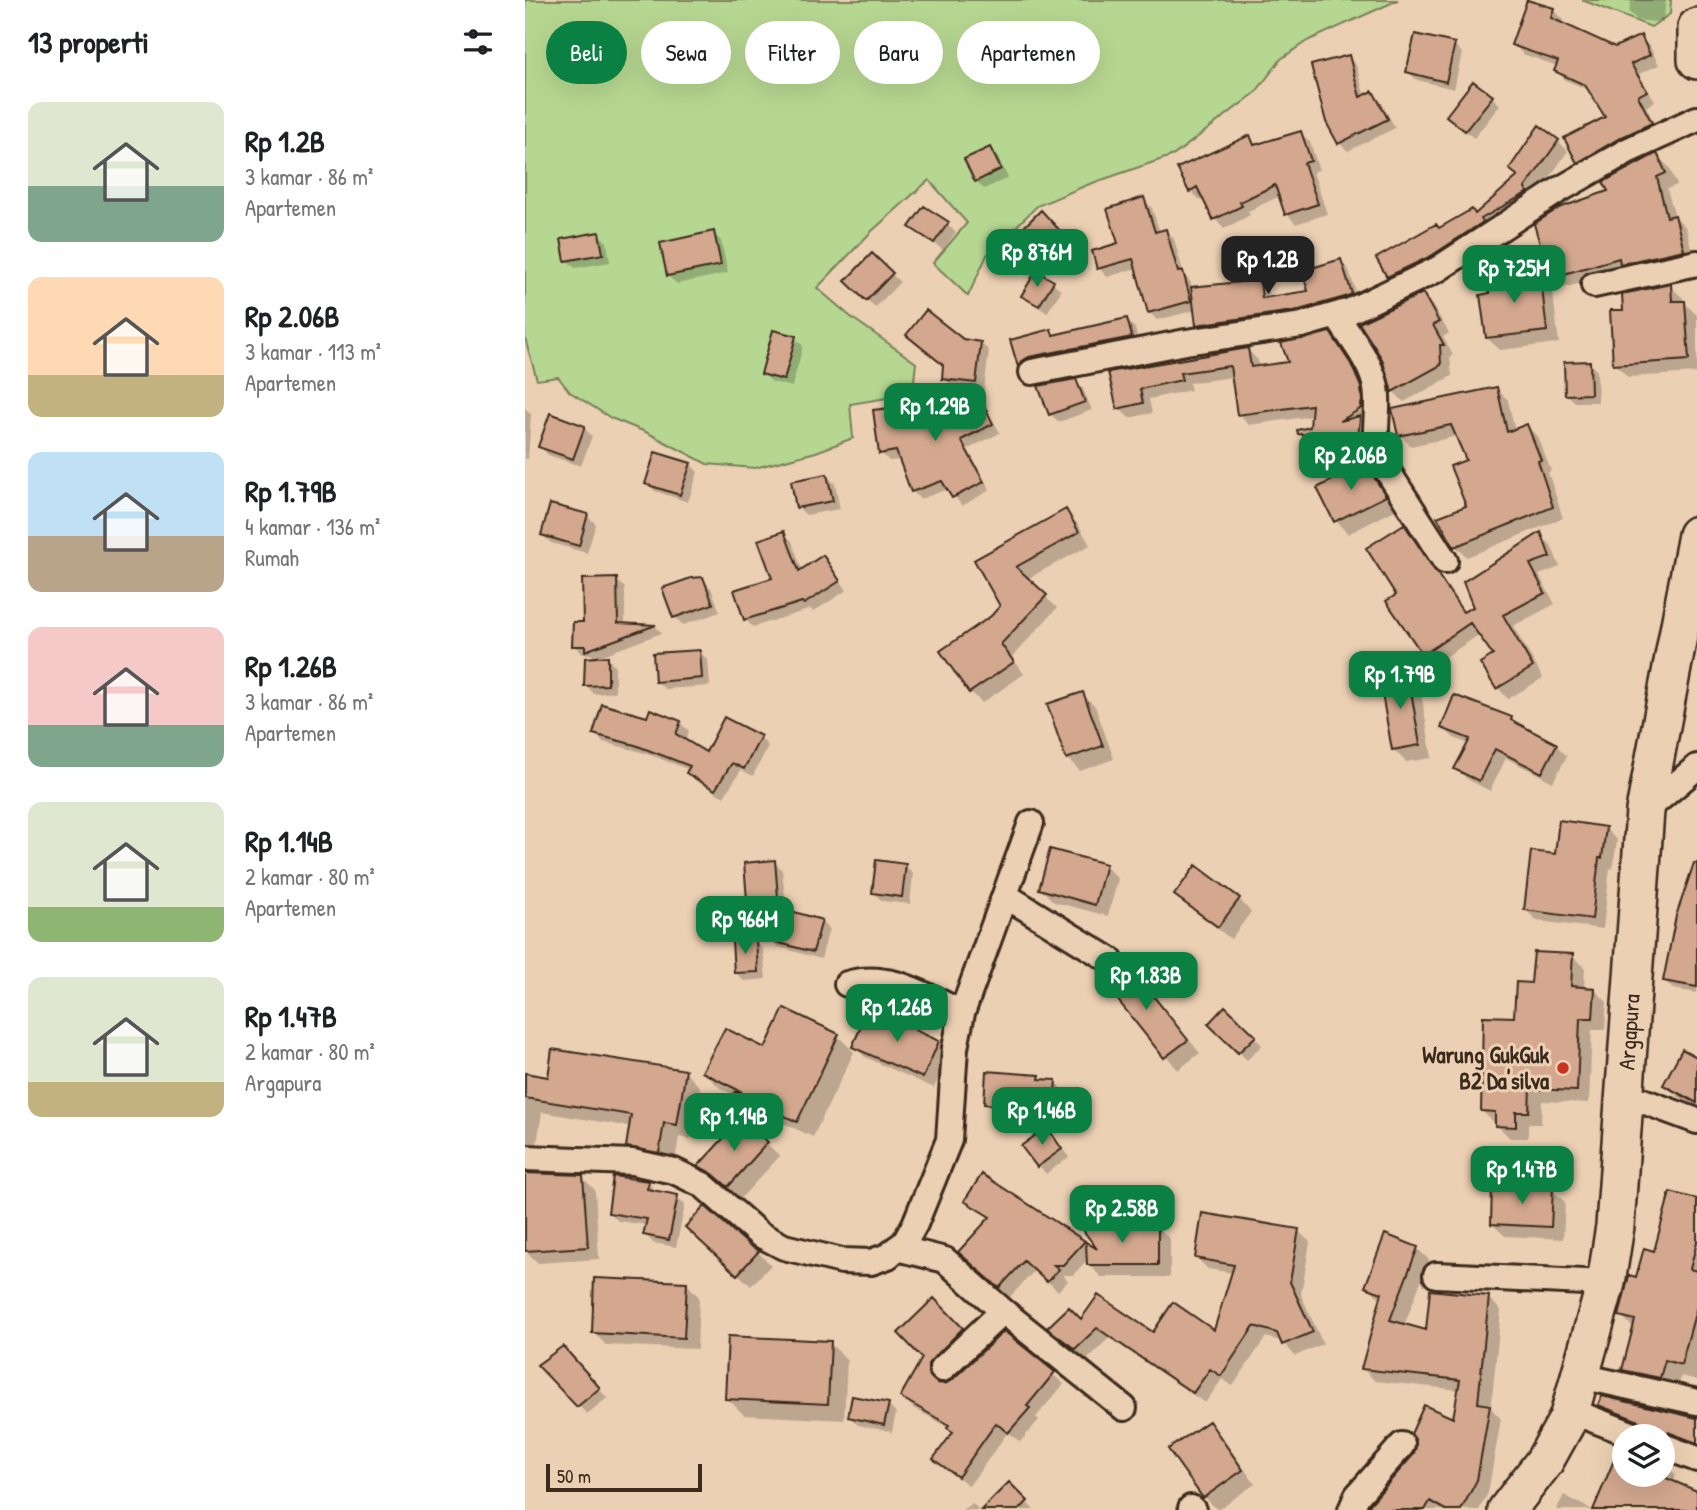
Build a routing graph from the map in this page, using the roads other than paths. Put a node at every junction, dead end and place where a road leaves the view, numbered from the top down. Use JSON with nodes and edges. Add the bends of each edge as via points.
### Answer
{"nodes":[{"id":1,"x":1697,"y":27,"type":"edge"},
{"id":2,"x":1697,"y":60,"type":"edge"},
{"id":3,"x":1697,"y":119,"type":"edge"},
{"id":4,"x":1697,"y":263,"type":"edge"},
{"id":5,"x":1594,"y":285,"type":"dead end"},
{"id":6,"x":1336,"y":315,"type":"junction"},
{"id":7,"x":1032,"y":372,"type":"dead end"},
{"id":8,"x":1697,"y":535,"type":"edge"},
{"id":9,"x":1445,"y":561,"type":"dead end"},
{"id":10,"x":1697,"y":767,"type":"edge"},
{"id":11,"x":1645,"y":811,"type":"junction"},
{"id":12,"x":1031,"y":823,"type":"dead end"},
{"id":13,"x":1006,"y":896,"type":"junction"},
{"id":14,"x":1110,"y":960,"type":"dead end"},
{"id":15,"x":847,"y":984,"type":"dead end"},
{"id":16,"x":963,"y":1013,"type":"junction"},
{"id":17,"x":1624,"y":1094,"type":"junction"},
{"id":18,"x":1697,"y":1121,"type":"edge"},
{"id":19,"x":525,"y":1158,"type":"edge"},
{"id":20,"x":897,"y":1248,"type":"junction"},
{"id":21,"x":1436,"y":1275,"type":"dead end"},
{"id":22,"x":1606,"y":1283,"type":"junction"},
{"id":23,"x":1003,"y":1311,"type":"junction"},
{"id":24,"x":942,"y":1369,"type":"dead end"},
{"id":25,"x":1581,"y":1376,"type":"junction"},
{"id":26,"x":1697,"y":1402,"type":"edge"},
{"id":27,"x":1124,"y":1408,"type":"dead end"},
{"id":28,"x":1571,"y":1411,"type":"junction"},
{"id":29,"x":1612,"y":1427,"type":"edge"},
{"id":30,"x":1402,"y":1445,"type":"dead end"},
{"id":31,"x":1675,"y":1451,"type":"edge"},
{"id":32,"x":1697,"y":1459,"type":"edge"},
{"id":33,"x":1351,"y":1510,"type":"edge"},
{"id":34,"x":1507,"y":1510,"type":"edge"}],
"edges":[{"from":1,"to":2,"type":"highway"},
{"from":3,"to":6,"type":"street","via":[[1627,151],[1559,190],[1438,269]]},
{"from":4,"to":5,"type":"street"},
{"from":6,"to":7,"type":"street","via":[[1302,325]]},
{"from":6,"to":9,"type":"street","via":[[1376,385],[1378,456]]},
{"from":8,"to":11,"type":"highway","name":"Argapura"},
{"from":10,"to":11,"type":"street"},
{"from":11,"to":17,"type":"highway","name":"Argapura"},
{"from":12,"to":13,"type":"street"},
{"from":13,"to":14,"type":"street"},
{"from":13,"to":16,"type":"street"},
{"from":15,"to":16,"type":"street","via":[[886,981]]},
{"from":16,"to":20,"type":"street","via":[[955,1048],[949,1140],[915,1224]]},
{"from":17,"to":18,"type":"street"},
{"from":17,"to":22,"type":"highway","name":"Argapura","via":[[1615,1226]]},
{"from":19,"to":20,"type":"street","via":[[632,1162],[674,1171],[703,1185],[759,1234],[814,1256],[871,1262]]},
{"from":20,"to":23,"type":"street","via":[[945,1260]]},
{"from":21,"to":22,"type":"street"},
{"from":22,"to":25,"type":"highway","name":"Argapura"},
{"from":23,"to":24,"type":"street"},
{"from":23,"to":27,"type":"street"},
{"from":25,"to":26,"type":"street"},
{"from":25,"to":28,"type":"highway","name":"Argapura"},
{"from":28,"to":29,"type":"street"},
{"from":28,"to":34,"type":"highway","name":"Argapura","via":[[1544,1462]]},
{"from":30,"to":33,"type":"street","via":[[1357,1496]]},
{"from":31,"to":32,"type":"street"}]}
